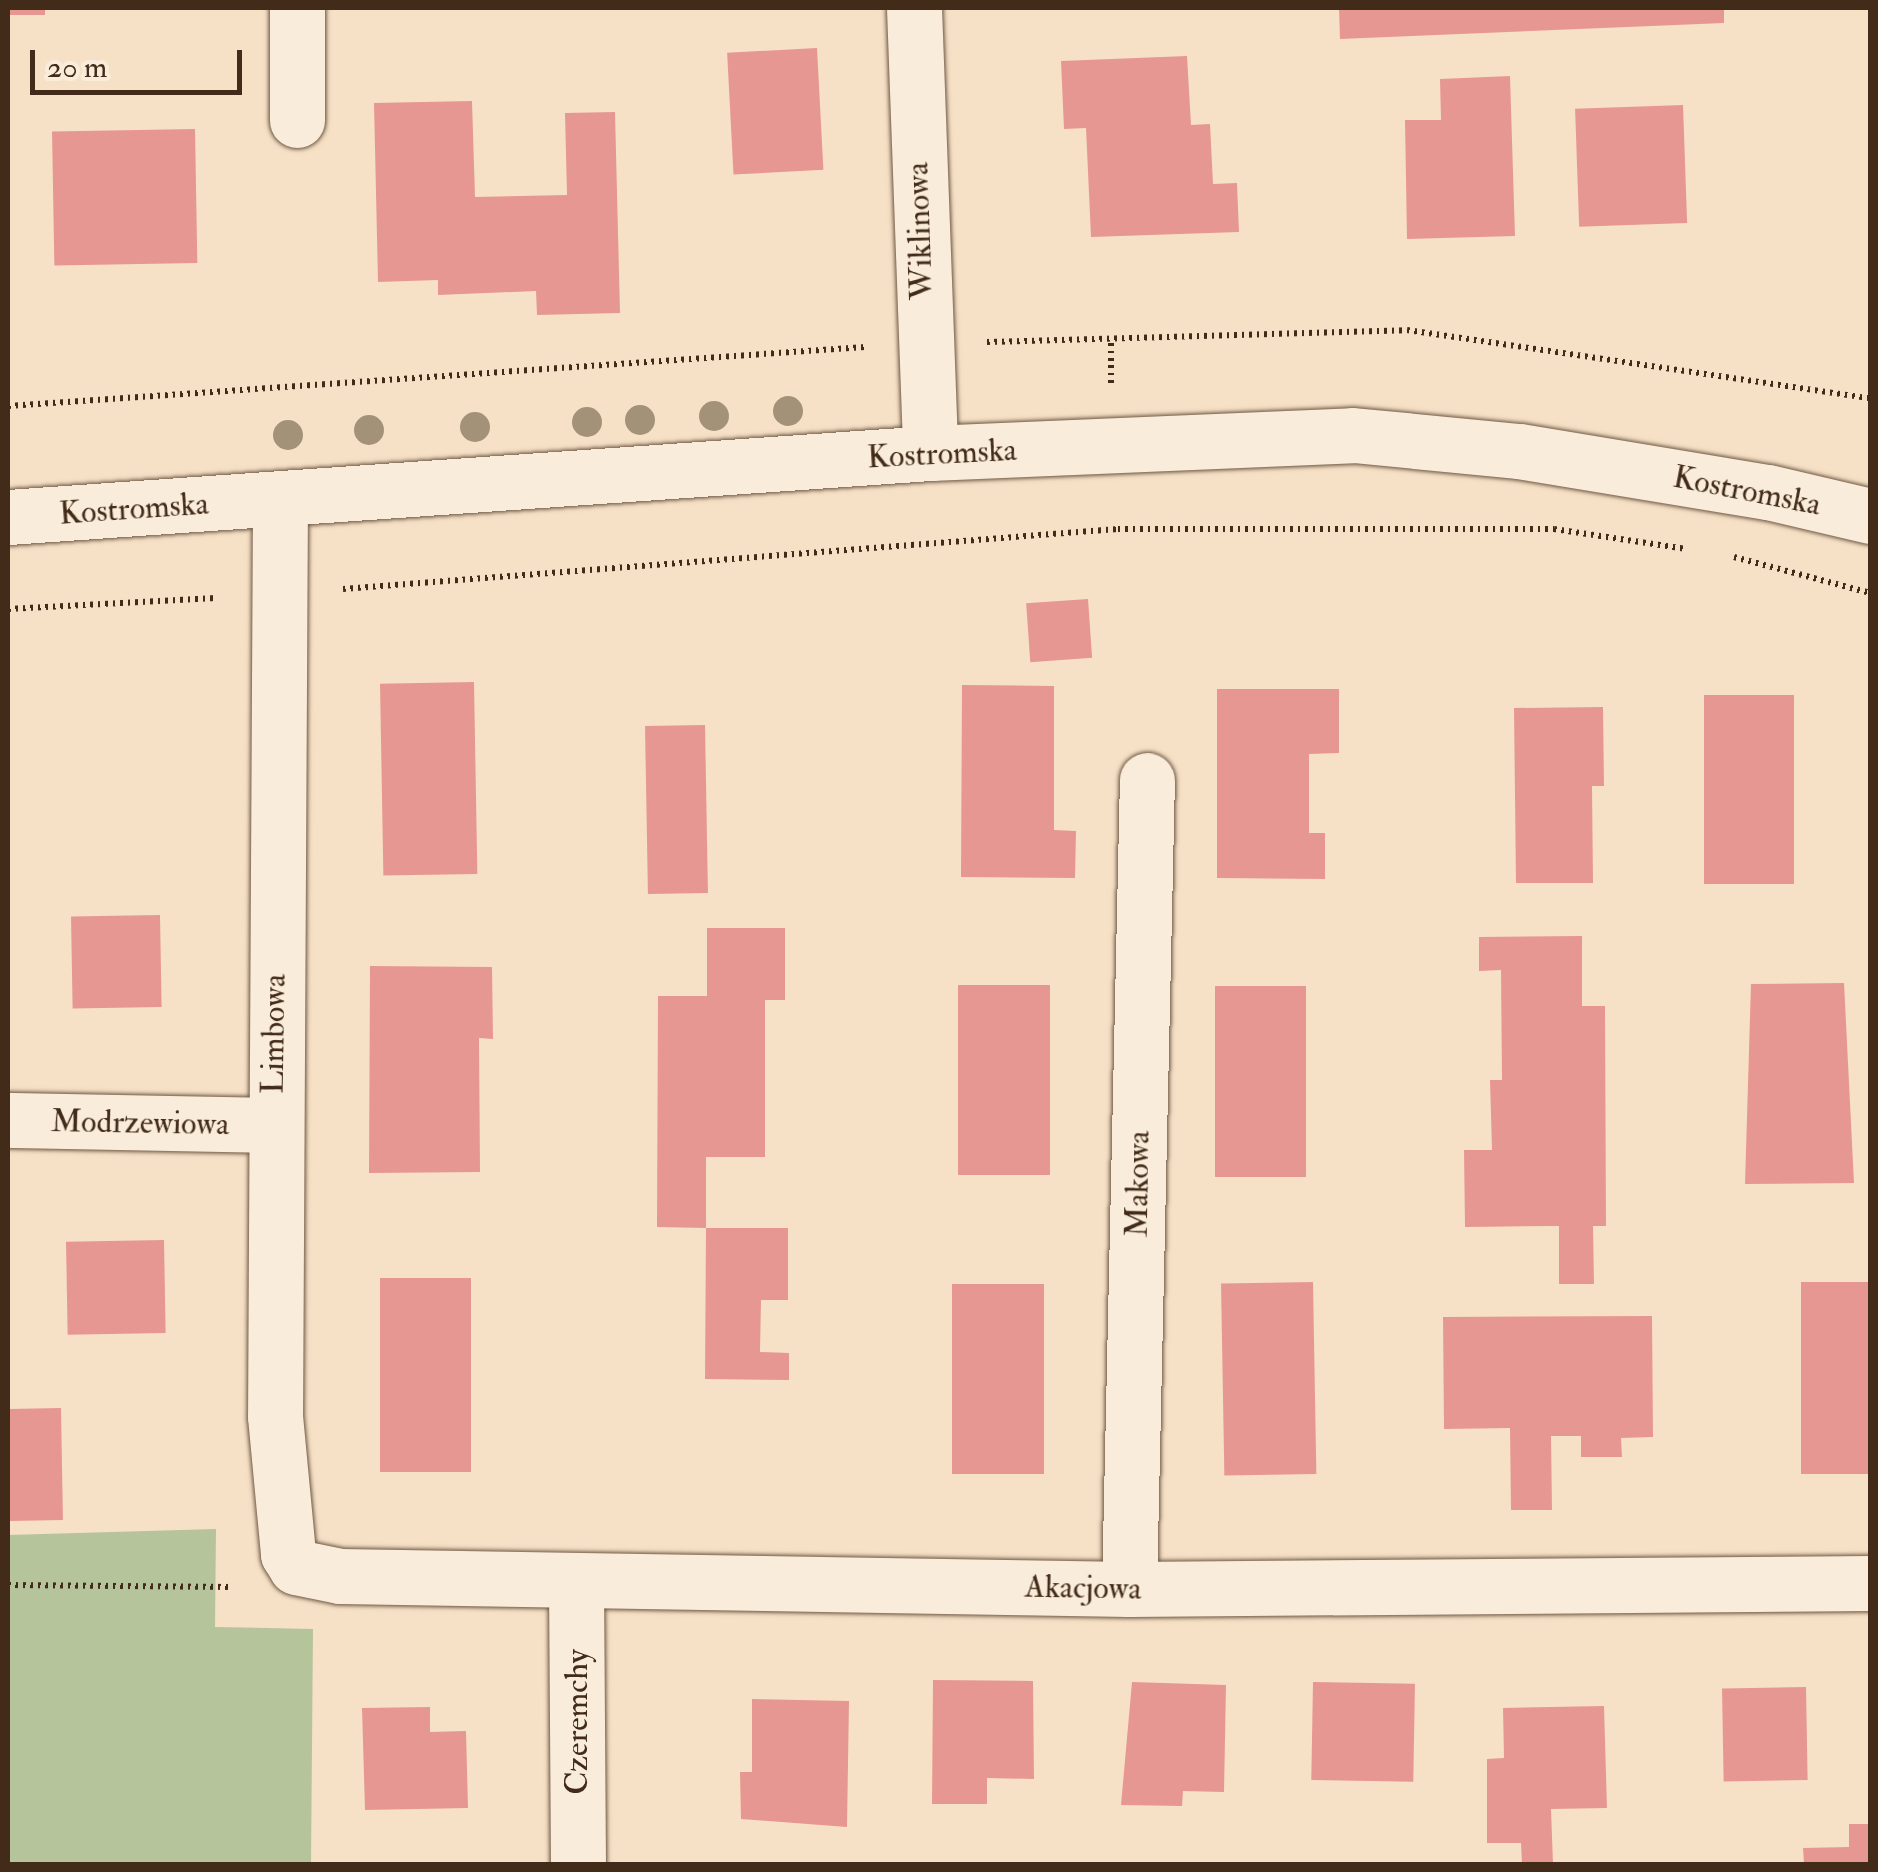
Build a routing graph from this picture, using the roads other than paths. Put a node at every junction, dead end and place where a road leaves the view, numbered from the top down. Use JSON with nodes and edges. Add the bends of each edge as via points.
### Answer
{"nodes":[{"id":1,"x":297,"y":8,"type":"edge"},
{"id":2,"x":914,"y":8,"type":"edge"},
{"id":3,"x":297,"y":120,"type":"dead end"},
{"id":4,"x":930,"y":454,"type":"junction"},
{"id":5,"x":280,"y":498,"type":"junction"},
{"id":6,"x":1870,"y":516,"type":"edge"},
{"id":7,"x":8,"y":518,"type":"edge"},
{"id":8,"x":1147,"y":780,"type":"dead end"},
{"id":9,"x":8,"y":1120,"type":"edge"},
{"id":10,"x":273,"y":1125,"type":"junction"},
{"id":11,"x":296,"y":1567,"type":"joint"},
{"id":12,"x":576,"y":1580,"type":"junction"},
{"id":13,"x":1870,"y":1583,"type":"edge"},
{"id":14,"x":1128,"y":1589,"type":"junction"},
{"id":15,"x":578,"y":1864,"type":"edge"}],
"edges":[{"from":1,"to":3,"type":"street"},
{"from":2,"to":4,"type":"street","name":"Wiklinowa"},
{"from":4,"to":5,"type":"street","name":"Kostromska"},
{"from":4,"to":6,"type":"street","name":"Kostromska","via":[[1352,435],[1519,452],[1768,492]]},
{"from":5,"to":7,"type":"street","name":"Kostromska"},
{"from":5,"to":10,"type":"street","name":"Limbowa"},
{"from":8,"to":14,"type":"street","name":"Makowa"},
{"from":9,"to":10,"type":"street","name":"Modrzewiowa"},
{"from":10,"to":11,"type":"street","name":"Limbowa","via":[[274,1416],[288,1554]]},
{"from":11,"to":12,"type":"street","name":"Akacjowa","via":[[340,1576]]},
{"from":12,"to":14,"type":"street","name":"Akacjowa"},
{"from":12,"to":15,"type":"street","name":"Czeremchy"},
{"from":13,"to":14,"type":"street","name":"Akacjowa"}]}
